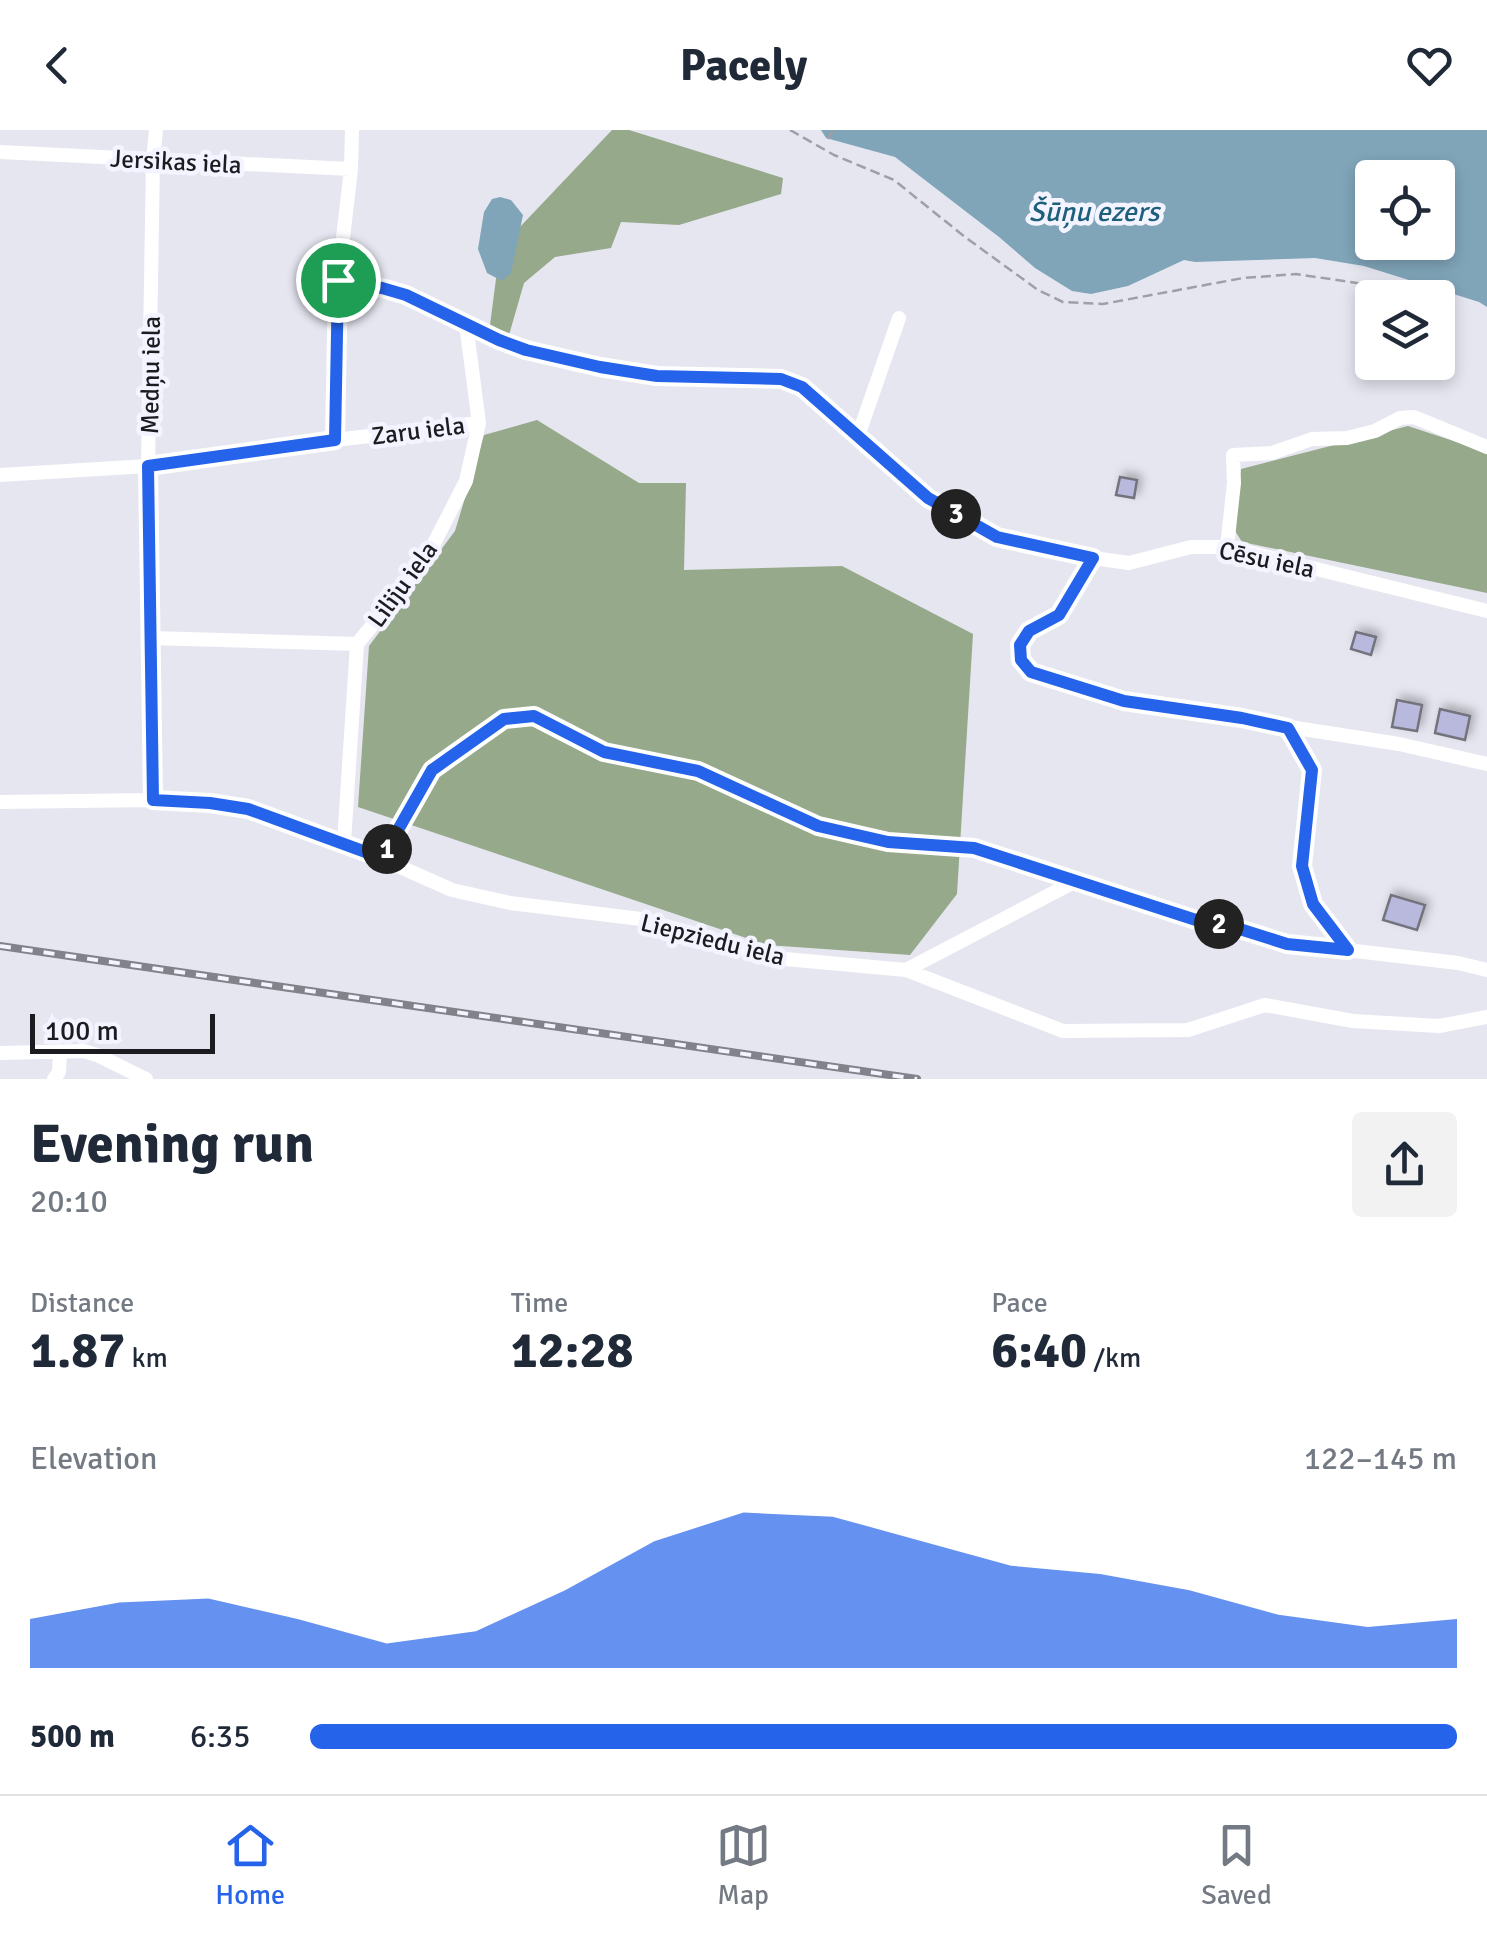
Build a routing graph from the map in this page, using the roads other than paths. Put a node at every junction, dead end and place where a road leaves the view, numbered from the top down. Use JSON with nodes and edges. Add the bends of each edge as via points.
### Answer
{"nodes":[{"id":1,"x":156,"y":130,"type":"edge"},
{"id":2,"x":352,"y":130,"type":"edge"},
{"id":3,"x":0,"y":152,"type":"edge"},
{"id":4,"x":153,"y":160,"type":"junction"},
{"id":5,"x":351,"y":169,"type":"junction"},
{"id":6,"x":338,"y":280,"type":"junction"},
{"id":7,"x":899,"y":318,"type":"dead end"},
{"id":8,"x":466,"y":324,"type":"junction"},
{"id":9,"x":478,"y":423,"type":"junction"},
{"id":10,"x":858,"y":436,"type":"junction"},
{"id":11,"x":335,"y":440,"type":"junction"},
{"id":12,"x":1487,"y":447,"type":"edge"},
{"id":13,"x":148,"y":466,"type":"junction"},
{"id":14,"x":0,"y":475,"type":"edge"},
{"id":15,"x":1227,"y":547,"type":"junction"},
{"id":16,"x":1093,"y":558,"type":"junction"},
{"id":17,"x":1487,"y":611,"type":"edge"},
{"id":18,"x":151,"y":638,"type":"junction"},
{"id":19,"x":357,"y":644,"type":"junction"},
{"id":20,"x":1288,"y":728,"type":"junction"},
{"id":21,"x":1487,"y":764,"type":"edge"},
{"id":22,"x":153,"y":800,"type":"junction"},
{"id":23,"x":0,"y":802,"type":"edge"},
{"id":24,"x":344,"y":842,"type":"junction"},
{"id":25,"x":974,"y":848,"type":"road end"},
{"id":26,"x":1076,"y":881,"type":"junction"},
{"id":27,"x":1348,"y":950,"type":"junction"},
{"id":28,"x":906,"y":970,"type":"junction"},
{"id":29,"x":1487,"y":970,"type":"edge"},
{"id":30,"x":1487,"y":1017,"type":"edge"},
{"id":31,"x":0,"y":1053,"type":"edge"},
{"id":32,"x":60,"y":1053,"type":"junction"},
{"id":33,"x":54,"y":1079,"type":"edge"},
{"id":34,"x":146,"y":1079,"type":"edge"}],
"edges":[{"from":1,"to":4,"type":"street","name":"Medņu iela"},
{"from":2,"to":5,"type":"street"},
{"from":3,"to":4,"type":"street","name":"Jersikas iela"},
{"from":4,"to":5,"type":"street","name":"Jersikas iela"},
{"from":4,"to":13,"type":"street","name":"Medņu iela"},
{"from":5,"to":6,"type":"street"},
{"from":6,"to":8,"type":"street","name":"Cēsu iela","via":[[406,295]]},
{"from":6,"to":11,"type":"street"},
{"from":7,"to":10,"type":"street"},
{"from":8,"to":9,"type":"street","name":"Liliju iela"},
{"from":8,"to":10,"type":"street","name":"Cēsu iela","via":[[526,350],[600,367],[657,376],[781,379],[802,387]]},
{"from":9,"to":11,"type":"street","name":"Zaru iela"},
{"from":9,"to":19,"type":"street","name":"Liliju iela","via":[[466,481],[426,561]]},
{"from":10,"to":16,"type":"street","name":"Cēsu iela","via":[[928,498],[997,537]]},
{"from":11,"to":13,"type":"street","name":"Zaru iela"},
{"from":12,"to":15,"type":"street","via":[[1414,417],[1347,438],[1233,455]]},
{"from":13,"to":14,"type":"street","name":"Zaru iela"},
{"from":13,"to":18,"type":"street","name":"Medņu iela"},
{"from":15,"to":16,"type":"street","name":"Cēsu iela","via":[[1191,547],[1128,563]]},
{"from":15,"to":17,"type":"street","name":"Cēsu iela"},
{"from":16,"to":20,"type":"street","via":[[1059,615],[1029,631],[1020,645],[1031,672],[1124,701]]},
{"from":18,"to":19,"type":"street","name":"Liliju iela"},
{"from":18,"to":22,"type":"street","name":"Medņu iela"},
{"from":19,"to":24,"type":"street"},
{"from":20,"to":21,"type":"street"},
{"from":20,"to":27,"type":"street","via":[[1312,770],[1302,866],[1313,904]]},
{"from":22,"to":23,"type":"street","name":"Liepziedu iela"},
{"from":22,"to":24,"type":"street","name":"Liepziedu iela","via":[[248,809]]},
{"from":24,"to":28,"type":"street","name":"Liepziedu iela","via":[[452,890],[641,918],[774,958]]},
{"from":25,"to":26,"type":"street"},
{"from":26,"to":27,"type":"street","via":[[1287,944]]},
{"from":26,"to":28,"type":"street"},
{"from":27,"to":29,"type":"street"},
{"from":28,"to":30,"type":"street","name":"Liepziedu iela","via":[[1064,1030],[1188,1030],[1265,1005],[1352,1021],[1439,1026]]},
{"from":31,"to":32,"type":"street"},
{"from":32,"to":33,"type":"street"},
{"from":32,"to":34,"type":"street","via":[[98,1054]]}]}
